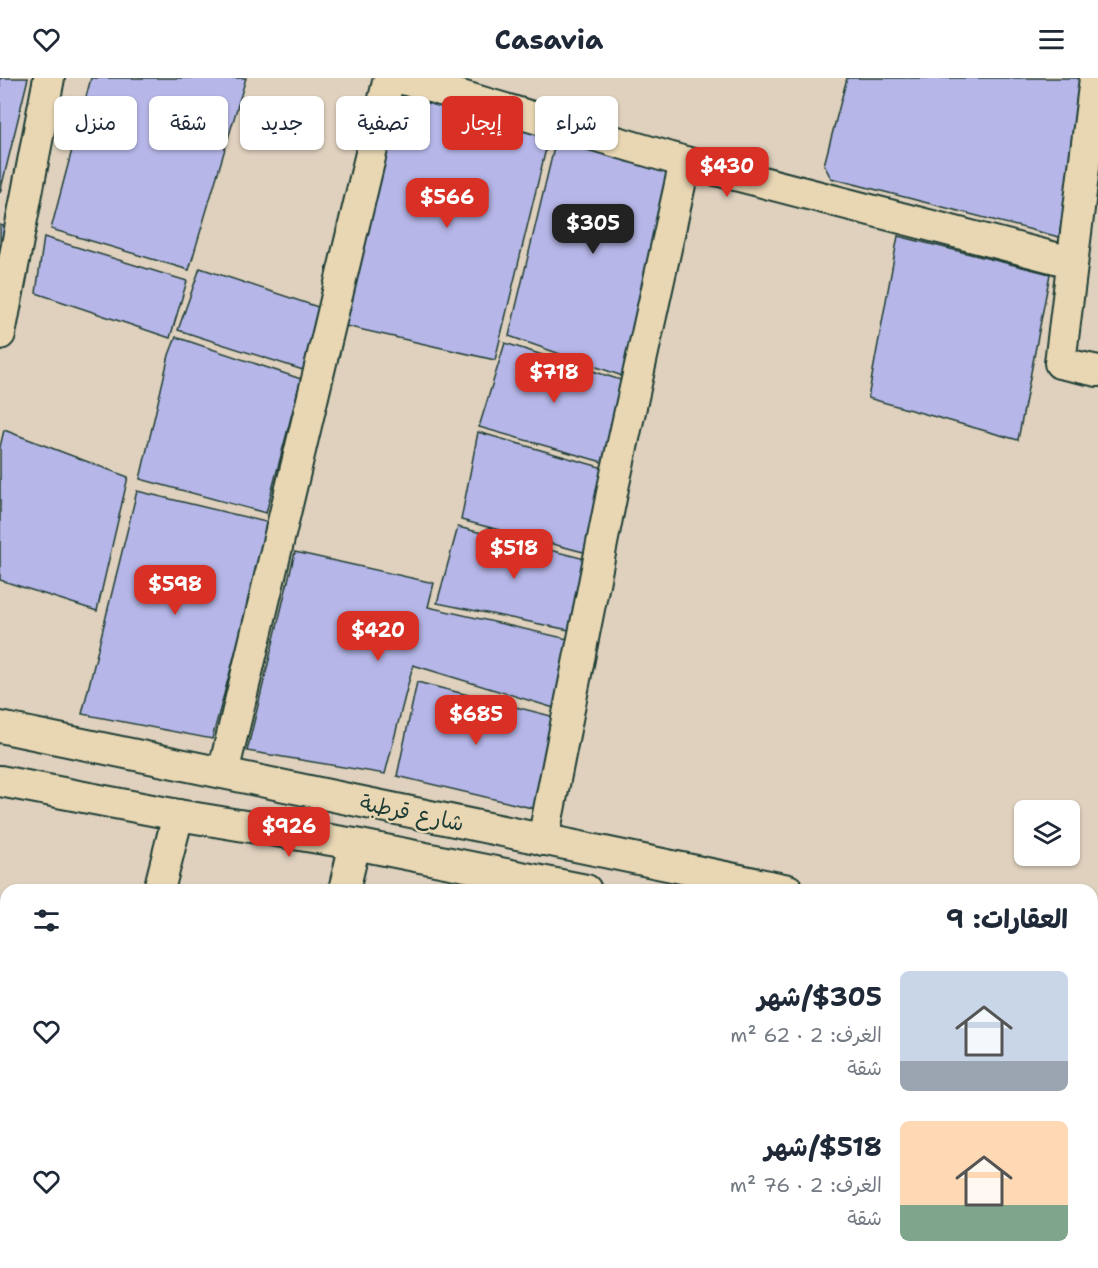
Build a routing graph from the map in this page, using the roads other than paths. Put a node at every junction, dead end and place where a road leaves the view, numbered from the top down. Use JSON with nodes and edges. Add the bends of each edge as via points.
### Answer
{"nodes":[{"id":1,"x":49,"y":78,"type":"edge"},
{"id":2,"x":389,"y":78,"type":"edge"},
{"id":3,"x":400,"y":78,"type":"edge"},
{"id":4,"x":1095,"y":78,"type":"edge"},
{"id":5,"x":685,"y":162,"type":"junction"},
{"id":6,"x":1071,"y":262,"type":"junction"},
{"id":7,"x":0,"y":334,"type":"edge"},
{"id":8,"x":1098,"y":371,"type":"edge"},
{"id":9,"x":0,"y":728,"type":"edge"},
{"id":10,"x":223,"y":773,"type":"junction"},
{"id":11,"x":0,"y":781,"type":"edge"},
{"id":12,"x":178,"y":815,"type":"junction"},
{"id":13,"x":543,"y":840,"type":"junction"},
{"id":14,"x":355,"y":844,"type":"junction"},
{"id":15,"x":161,"y":884,"type":"edge"},
{"id":16,"x":345,"y":884,"type":"edge"},
{"id":17,"x":545,"y":884,"type":"edge"},
{"id":18,"x":759,"y":884,"type":"edge"}],
"edges":[{"from":1,"to":7,"type":"street"},
{"from":2,"to":10,"type":"street"},
{"from":3,"to":5,"type":"street"},
{"from":4,"to":6,"type":"street"},
{"from":5,"to":6,"type":"street"},
{"from":5,"to":13,"type":"street","via":[[613,488]]},
{"from":6,"to":8,"type":"street","via":[[1060,363]]},
{"from":9,"to":10,"type":"street","name":"شارع قرطبة"},
{"from":10,"to":13,"type":"street","name":"شارع قرطبة"},
{"from":11,"to":12,"type":"street","name":"شارع قرطبة"},
{"from":12,"to":14,"type":"street","name":"شارع قرطبة"},
{"from":12,"to":15,"type":"street"},
{"from":13,"to":18,"type":"street","name":"شارع قرطبة"},
{"from":14,"to":16,"type":"street"},
{"from":14,"to":17,"type":"street","name":"شارع قرطبة"}]}
